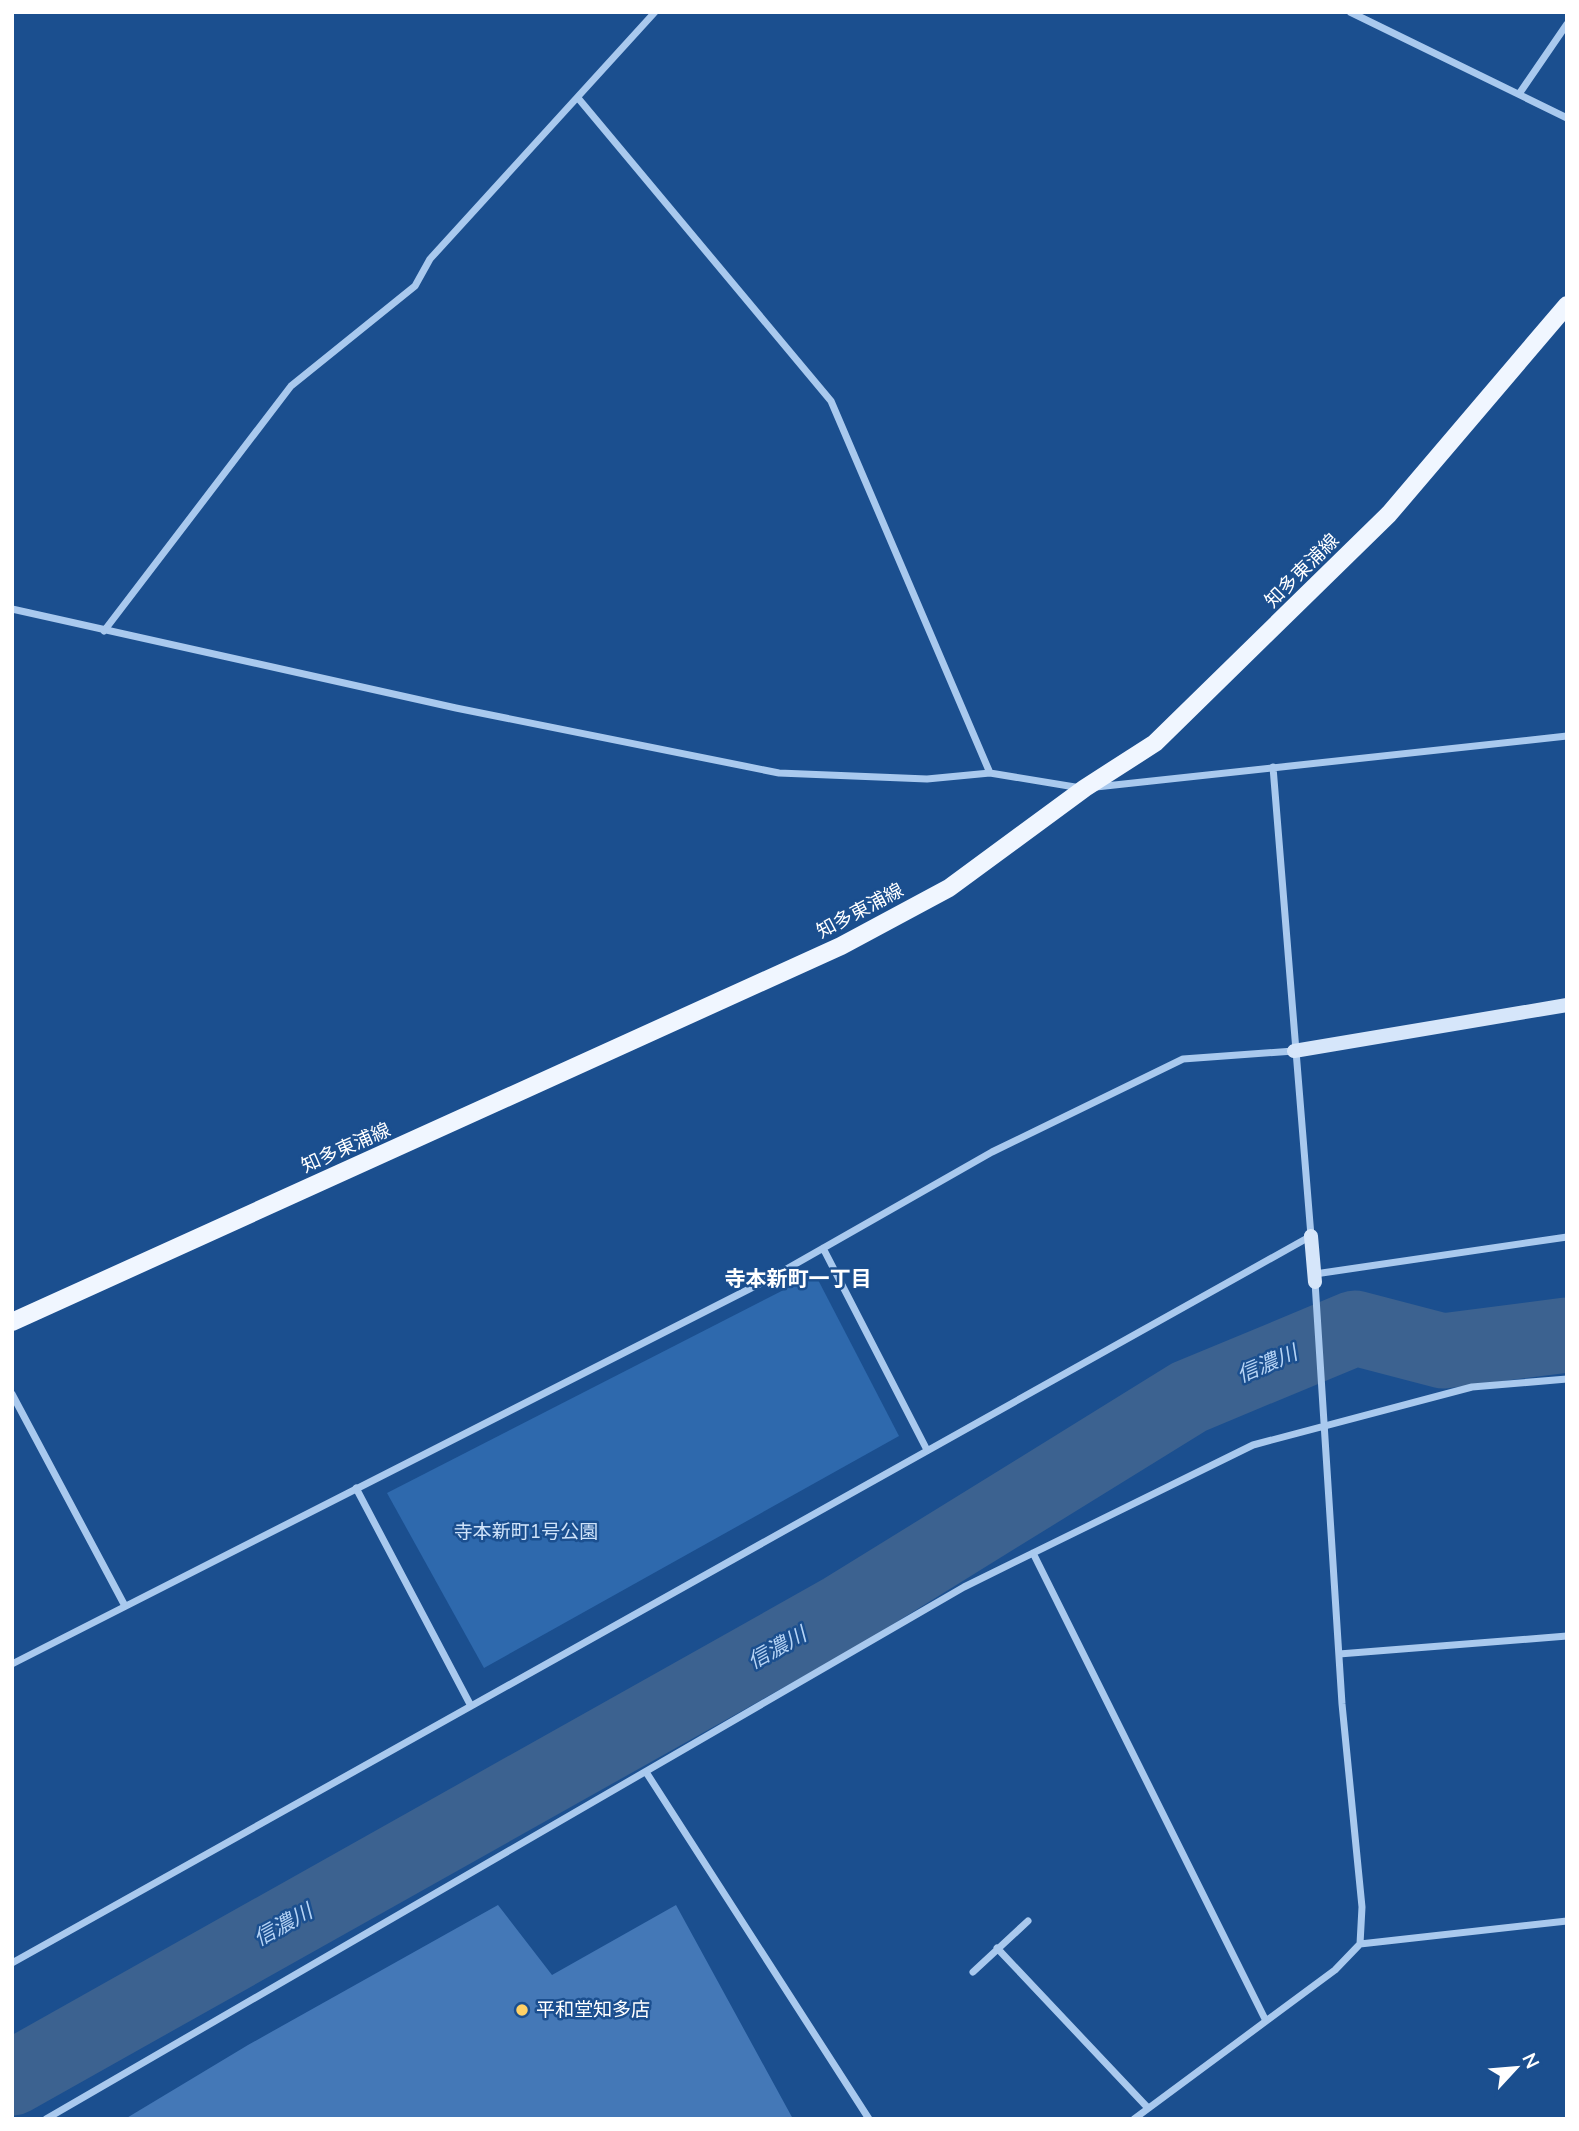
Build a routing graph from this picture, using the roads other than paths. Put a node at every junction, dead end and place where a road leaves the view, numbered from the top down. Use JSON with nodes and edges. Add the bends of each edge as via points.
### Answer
{"nodes":[{"id":1,"x":655,"y":12,"type":"edge"},
{"id":2,"x":1350,"y":12,"type":"edge"},
{"id":3,"x":1567,"y":24,"type":"edge"},
{"id":4,"x":1518,"y":94,"type":"junction"},
{"id":5,"x":578,"y":98,"type":"junction"},
{"id":6,"x":1567,"y":118,"type":"edge"},
{"id":7,"x":1567,"y":305,"type":"edge"},
{"id":8,"x":12,"y":609,"type":"edge"},
{"id":9,"x":104,"y":631,"type":"junction"},
{"id":10,"x":1567,"y":736,"type":"edge"},
{"id":11,"x":1273,"y":767,"type":"junction"},
{"id":12,"x":990,"y":773,"type":"junction"},
{"id":13,"x":1085,"y":789,"type":"junction"},
{"id":14,"x":1567,"y":1005,"type":"edge"},
{"id":15,"x":1294,"y":1051,"type":"junction"},
{"id":16,"x":1311,"y":1236,"type":"junction"},
{"id":17,"x":1567,"y":1237,"type":"edge"},
{"id":18,"x":823,"y":1248,"type":"junction"},
{"id":19,"x":1314,"y":1278,"type":"junction"},
{"id":20,"x":12,"y":1322,"type":"edge"},
{"id":21,"x":1567,"y":1379,"type":"edge"},
{"id":22,"x":12,"y":1394,"type":"edge"},
{"id":23,"x":1324,"y":1425,"type":"junction"},
{"id":24,"x":927,"y":1450,"type":"junction"},
{"id":25,"x":356,"y":1488,"type":"junction"},
{"id":26,"x":1033,"y":1553,"type":"junction"},
{"id":27,"x":125,"y":1606,"type":"junction"},
{"id":28,"x":1567,"y":1636,"type":"edge"},
{"id":29,"x":1339,"y":1654,"type":"junction"},
{"id":30,"x":12,"y":1664,"type":"edge"},
{"id":31,"x":471,"y":1706,"type":"junction"},
{"id":32,"x":646,"y":1772,"type":"junction"},
{"id":33,"x":1028,"y":1920,"type":"dead end"},
{"id":34,"x":1567,"y":1920,"type":"edge"},
{"id":35,"x":1360,"y":1944,"type":"junction"},
{"id":36,"x":997,"y":1948,"type":"junction"},
{"id":37,"x":12,"y":1963,"type":"edge"},
{"id":38,"x":972,"y":1972,"type":"dead end"},
{"id":39,"x":1266,"y":2021,"type":"junction"},
{"id":40,"x":1148,"y":2108,"type":"junction"},
{"id":41,"x":46,"y":2119,"type":"edge"},
{"id":42,"x":869,"y":2119,"type":"edge"},
{"id":43,"x":1133,"y":2119,"type":"edge"}],
"edges":[{"from":1,"to":5,"type":"street"},
{"from":2,"to":4,"type":"street"},
{"from":3,"to":4,"type":"street"},
{"from":4,"to":6,"type":"street"},
{"from":5,"to":9,"type":"street","via":[[430,259],[415,286],[291,386]]},
{"from":5,"to":12,"type":"street","via":[[831,401]]},
{"from":7,"to":13,"type":"main road","name":"知多東浦線","via":[[1389,514],[1155,743]]},
{"from":8,"to":9,"type":"street"},
{"from":9,"to":12,"type":"street","via":[[779,774],[927,779]]},
{"from":10,"to":11,"type":"street"},
{"from":11,"to":13,"type":"street"},
{"from":11,"to":15,"type":"street"},
{"from":12,"to":13,"type":"street"},
{"from":13,"to":20,"type":"main road","name":"知多東浦線","via":[[949,888],[841,946]]},
{"from":14,"to":15,"type":"street"},
{"from":15,"to":16,"type":"street"},
{"from":15,"to":18,"type":"street","via":[[1184,1059],[992,1152]]},
{"from":16,"to":19,"type":"street"},
{"from":16,"to":24,"type":"street"},
{"from":17,"to":19,"type":"street"},
{"from":18,"to":24,"type":"street"},
{"from":18,"to":25,"type":"street"},
{"from":19,"to":23,"type":"street"},
{"from":21,"to":23,"type":"street","via":[[1472,1387]]},
{"from":22,"to":27,"type":"street"},
{"from":23,"to":26,"type":"street","via":[[1253,1445]]},
{"from":23,"to":29,"type":"street"},
{"from":24,"to":31,"type":"street"},
{"from":25,"to":27,"type":"street"},
{"from":25,"to":31,"type":"street"},
{"from":26,"to":32,"type":"street","via":[[964,1587]]},
{"from":26,"to":39,"type":"street"},
{"from":27,"to":30,"type":"street"},
{"from":28,"to":29,"type":"street"},
{"from":29,"to":35,"type":"street","via":[[1362,1907]]},
{"from":31,"to":37,"type":"street"},
{"from":32,"to":41,"type":"street"},
{"from":32,"to":42,"type":"street"},
{"from":33,"to":36,"type":"street"},
{"from":34,"to":35,"type":"street"},
{"from":35,"to":39,"type":"street","via":[[1335,1970]]},
{"from":36,"to":38,"type":"street"},
{"from":36,"to":40,"type":"street"},
{"from":39,"to":40,"type":"street"},
{"from":40,"to":43,"type":"street"}]}
